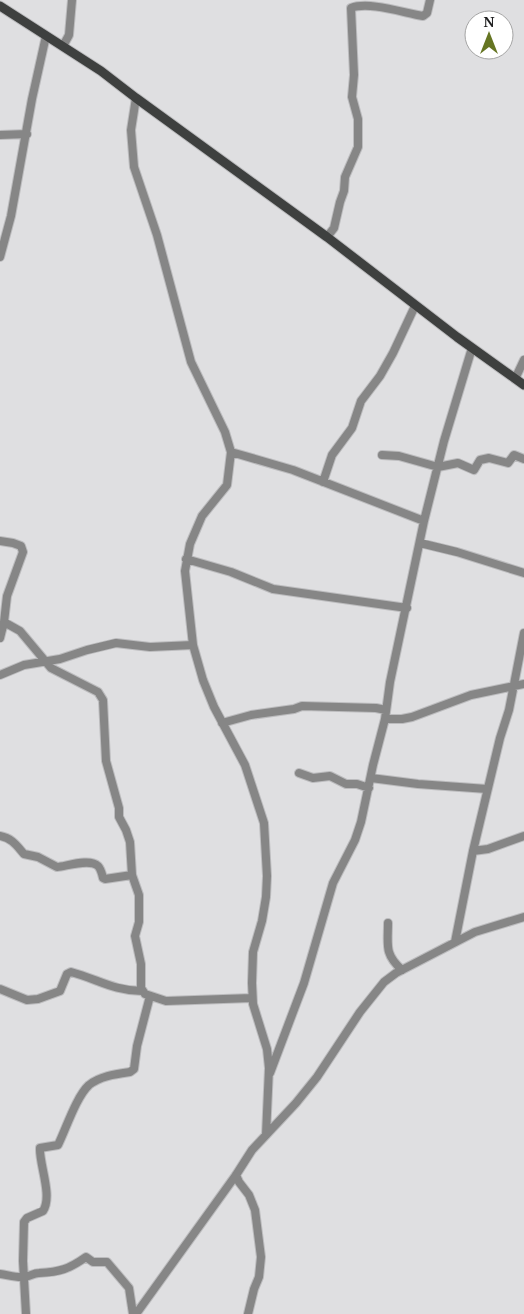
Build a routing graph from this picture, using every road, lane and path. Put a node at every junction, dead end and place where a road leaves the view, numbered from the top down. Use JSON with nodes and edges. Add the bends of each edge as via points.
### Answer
{"nodes":[{"id":1,"x":72,"y":0,"type":"edge"},
{"id":2,"x":430,"y":0,"type":"edge"},
{"id":3,"x":0,"y":6,"type":"edge"},
{"id":4,"x":46,"y":36,"type":"junction"},
{"id":5,"x":63,"y":46,"type":"junction"},
{"id":6,"x":136,"y":98,"type":"junction"},
{"id":7,"x":27,"y":134,"type":"junction"},
{"id":8,"x":0,"y":135,"type":"edge"},
{"id":9,"x":327,"y":237,"type":"junction"},
{"id":10,"x":0,"y":256,"type":"edge"},
{"id":11,"x":415,"y":306,"type":"junction"},
{"id":12,"x":472,"y":348,"type":"junction"},
{"id":13,"x":524,"y":360,"type":"edge"},
{"id":14,"x":515,"y":379,"type":"junction"},
{"id":15,"x":524,"y":385,"type":"edge"},
{"id":16,"x":231,"y":452,"type":"junction"},
{"id":17,"x":382,"y":456,"type":"dead end"},
{"id":18,"x":524,"y":459,"type":"edge"},
{"id":19,"x":438,"y":467,"type":"junction"},
{"id":20,"x":323,"y":482,"type":"junction"},
{"id":21,"x":424,"y":521,"type":"junction"},
{"id":22,"x":0,"y":541,"type":"edge"},
{"id":23,"x":420,"y":543,"type":"junction"},
{"id":24,"x":186,"y":559,"type":"junction"},
{"id":25,"x":524,"y":573,"type":"edge"},
{"id":26,"x":407,"y":608,"type":"junction"},
{"id":27,"x":4,"y":622,"type":"junction"},
{"id":28,"x":524,"y":633,"type":"edge"},
{"id":29,"x":0,"y":638,"type":"edge"},
{"id":30,"x":193,"y":645,"type":"junction"},
{"id":31,"x":44,"y":662,"type":"junction"},
{"id":32,"x":0,"y":675,"type":"edge"},
{"id":33,"x":524,"y":684,"type":"edge"},
{"id":34,"x":514,"y":685,"type":"junction"},
{"id":35,"x":386,"y":710,"type":"junction"},
{"id":36,"x":386,"y":719,"type":"junction"},
{"id":37,"x":222,"y":723,"type":"junction"},
{"id":38,"x":299,"y":773,"type":"dead end"},
{"id":39,"x":371,"y":778,"type":"junction"},
{"id":40,"x":370,"y":788,"type":"junction"},
{"id":41,"x":487,"y":789,"type":"junction"},
{"id":42,"x":0,"y":836,"type":"edge"},
{"id":43,"x":524,"y":836,"type":"edge"},
{"id":44,"x":473,"y":851,"type":"junction"},
{"id":45,"x":132,"y":875,"type":"junction"},
{"id":46,"x":524,"y":917,"type":"edge"},
{"id":47,"x":388,"y":923,"type":"dead end"},
{"id":48,"x":455,"y":942,"type":"junction"},
{"id":49,"x":402,"y":970,"type":"junction"},
{"id":50,"x":0,"y":989,"type":"edge"},
{"id":51,"x":142,"y":991,"type":"junction"},
{"id":52,"x":150,"y":996,"type":"junction"},
{"id":53,"x":252,"y":998,"type":"junction"},
{"id":54,"x":269,"y":1076,"type":"junction"},
{"id":55,"x":266,"y":1135,"type":"junction"},
{"id":56,"x":236,"y":1175,"type":"junction"},
{"id":57,"x":0,"y":1274,"type":"edge"},
{"id":58,"x":23,"y":1277,"type":"junction"},
{"id":59,"x":26,"y":1314,"type":"edge"},
{"id":60,"x":135,"y":1314,"type":"edge"},
{"id":61,"x":248,"y":1314,"type":"edge"}],
"edges":[{"from":1,"to":5,"type":"street","via":[[68,34]]},
{"from":2,"to":9,"type":"street","via":[[423,16],[376,7],[351,8],[352,97],[358,119],[358,147],[345,177],[336,222]]},
{"from":3,"to":4,"type":"main road"},
{"from":4,"to":5,"type":"main road"},
{"from":4,"to":7,"type":"street"},
{"from":5,"to":6,"type":"main road"},
{"from":6,"to":9,"type":"main road"},
{"from":6,"to":16,"type":"street","via":[[131,130],[134,167],[157,235],[192,362]]},
{"from":7,"to":8,"type":"street"},
{"from":7,"to":10,"type":"street"},
{"from":9,"to":11,"type":"main road"},
{"from":11,"to":12,"type":"main road"},
{"from":11,"to":20,"type":"street","via":[[380,376],[361,401],[352,428],[332,455]]},
{"from":12,"to":14,"type":"main road"},
{"from":12,"to":19,"type":"street"},
{"from":13,"to":14,"type":"street"},
{"from":14,"to":15,"type":"main road"},
{"from":16,"to":20,"type":"street"},
{"from":16,"to":24,"type":"street","via":[[227,485],[202,516]]},
{"from":17,"to":19,"type":"street","via":[[399,456]]},
{"from":18,"to":19,"type":"street","via":[[514,455],[508,463],[486,458],[480,460],[474,470],[458,464]]},
{"from":19,"to":21,"type":"street"},
{"from":20,"to":21,"type":"street"},
{"from":21,"to":23,"type":"street"},
{"from":22,"to":27,"type":"street","via":[[18,544],[23,552],[7,596]]},
{"from":23,"to":25,"type":"street"},
{"from":23,"to":26,"type":"street"},
{"from":24,"to":26,"type":"street","via":[[273,589]]},
{"from":24,"to":30,"type":"street"},
{"from":26,"to":35,"type":"street"},
{"from":27,"to":29,"type":"street"},
{"from":27,"to":31,"type":"street","via":[[20,631]]},
{"from":28,"to":34,"type":"street"},
{"from":30,"to":31,"type":"street","via":[[150,647],[116,643]]},
{"from":30,"to":37,"type":"street","via":[[208,694]]},
{"from":31,"to":32,"type":"street","via":[[24,665]]},
{"from":31,"to":45,"type":"street","via":[[101,696],[106,761],[119,817],[130,842]]},
{"from":33,"to":34,"type":"street"},
{"from":34,"to":36,"type":"street","via":[[471,695],[402,720]]},
{"from":34,"to":41,"type":"street"},
{"from":35,"to":36,"type":"street"},
{"from":35,"to":37,"type":"street","via":[[302,706]]},
{"from":36,"to":39,"type":"street"},
{"from":37,"to":53,"type":"street","via":[[244,766],[264,823],[266,897],[253,952]]},
{"from":38,"to":40,"type":"street","via":[[313,778],[330,776],[346,784]]},
{"from":39,"to":40,"type":"street"},
{"from":39,"to":41,"type":"street"},
{"from":40,"to":54,"type":"street","via":[[362,822],[333,883],[304,983]]},
{"from":41,"to":44,"type":"street"},
{"from":42,"to":45,"type":"street","via":[[18,845],[24,854],[57,867],[92,863],[99,867],[105,879]]},
{"from":43,"to":44,"type":"street"},
{"from":44,"to":48,"type":"street"},
{"from":45,"to":51,"type":"street","via":[[139,895],[139,922],[135,936]]},
{"from":46,"to":48,"type":"street","via":[[475,932]]},
{"from":47,"to":49,"type":"street","via":[[388,952]]},
{"from":48,"to":49,"type":"street"},
{"from":49,"to":55,"type":"street","via":[[371,995],[317,1077]]},
{"from":50,"to":51,"type":"street","via":[[27,1000],[38,999],[60,991],[71,972],[109,986]]},
{"from":51,"to":52,"type":"street"},
{"from":52,"to":53,"type":"street","via":[[166,1001]]},
{"from":52,"to":58,"type":"street","via":[[134,1069],[102,1078],[87,1087],[58,1145],[40,1148],[46,1204],[43,1211],[24,1222]]},
{"from":53,"to":54,"type":"street","via":[[267,1049]]},
{"from":54,"to":55,"type":"street"},
{"from":55,"to":56,"type":"street"},
{"from":56,"to":60,"type":"street"},
{"from":56,"to":61,"type":"street","via":[[255,1210],[261,1257]]},
{"from":57,"to":58,"type":"street"},
{"from":58,"to":59,"type":"street"},
{"from":58,"to":60,"type":"street","via":[[66,1269],[86,1257],[93,1262],[107,1262],[129,1288]]}]}
